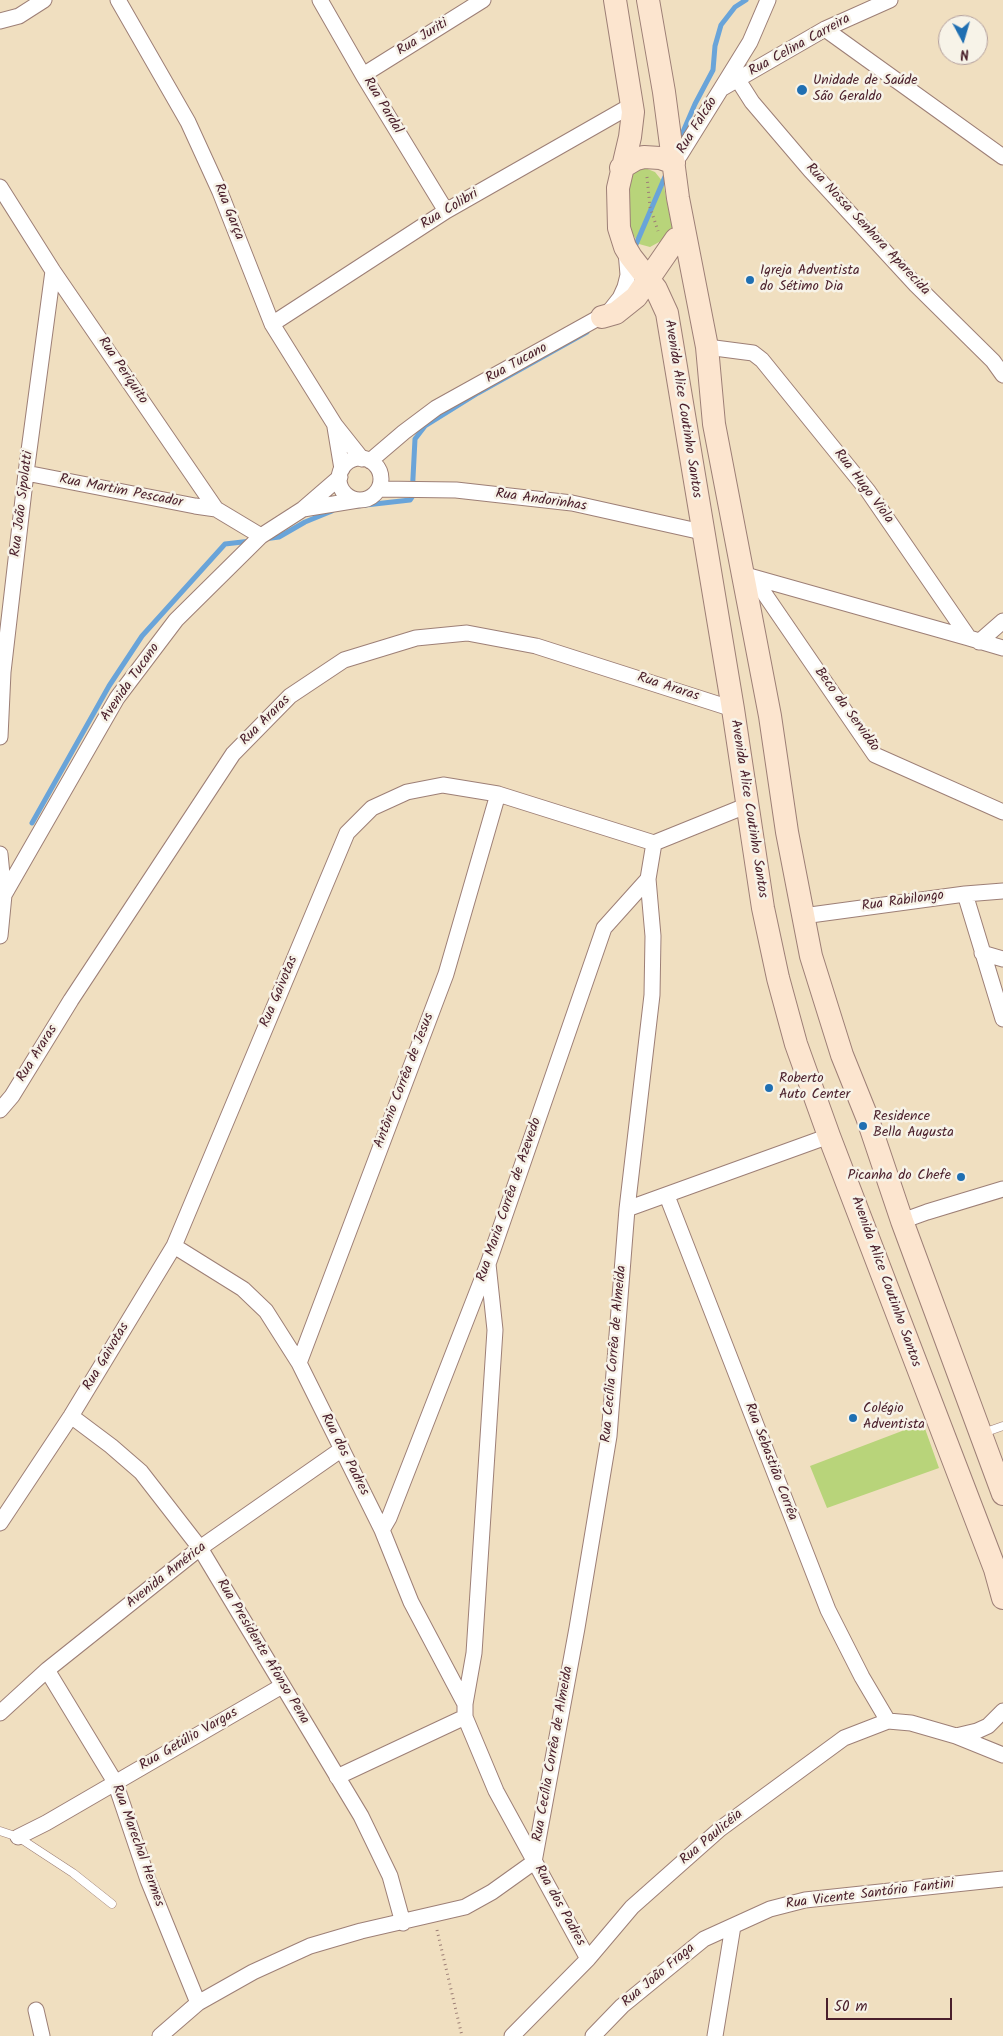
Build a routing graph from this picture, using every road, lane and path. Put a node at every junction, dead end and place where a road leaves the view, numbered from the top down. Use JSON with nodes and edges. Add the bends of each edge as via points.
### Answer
{"nodes":[{"id":1,"x":44,"y":0,"type":"edge"},
{"id":2,"x":118,"y":0,"type":"edge"},
{"id":3,"x":320,"y":0,"type":"edge"},
{"id":4,"x":483,"y":0,"type":"edge"},
{"id":5,"x":615,"y":0,"type":"edge"},
{"id":6,"x":648,"y":0,"type":"edge"},
{"id":7,"x":768,"y":0,"type":"edge"},
{"id":8,"x":890,"y":0,"type":"edge"},
{"id":9,"x":469,"y":4,"type":"edge"},
{"id":10,"x":0,"y":21,"type":"edge"},
{"id":11,"x":826,"y":29,"type":"junction"},
{"id":12,"x":363,"y":75,"type":"junction"},
{"id":13,"x":738,"y":80,"type":"junction"},
{"id":14,"x":721,"y":89,"type":"junction"},
{"id":15,"x":632,"y":104,"type":"junction"},
{"id":16,"x":648,"y":157,"type":"junction"},
{"id":17,"x":1003,"y":157,"type":"edge"},
{"id":18,"x":674,"y":162,"type":"junction"},
{"id":19,"x":622,"y":168,"type":"junction"},
{"id":20,"x":0,"y":187,"type":"edge"},
{"id":21,"x":446,"y":211,"type":"junction"},
{"id":22,"x":675,"y":239,"type":"junction"},
{"id":23,"x":625,"y":247,"type":"junction"},
{"id":24,"x":53,"y":271,"type":"junction"},
{"id":25,"x":648,"y":279,"type":"junction"},
{"id":26,"x":666,"y":313,"type":"junction"},
{"id":27,"x":612,"y":314,"type":"junction"},
{"id":28,"x":272,"y":324,"type":"junction"},
{"id":29,"x":706,"y":347,"type":"junction"},
{"id":30,"x":998,"y":363,"type":"edge"},
{"id":31,"x":1003,"y":375,"type":"edge"},
{"id":32,"x":335,"y":425,"type":"junction"},
{"id":33,"x":366,"y":460,"type":"junction"},
{"id":34,"x":26,"y":473,"type":"junction"},
{"id":35,"x":341,"y":473,"type":"junction"},
{"id":36,"x":379,"y":489,"type":"junction"},
{"id":37,"x":358,"y":500,"type":"junction"},
{"id":38,"x":216,"y":509,"type":"junction"},
{"id":39,"x":303,"y":509,"type":"junction"},
{"id":40,"x":702,"y":532,"type":"junction"},
{"id":41,"x":261,"y":536,"type":"junction"},
{"id":42,"x":748,"y":576,"type":"junction"},
{"id":43,"x":1003,"y":621,"type":"edge"},
{"id":44,"x":974,"y":640,"type":"junction"},
{"id":45,"x":1003,"y":648,"type":"edge"},
{"id":46,"x":733,"y":709,"type":"junction"},
{"id":47,"x":0,"y":737,"type":"edge"},
{"id":48,"x":498,"y":794,"type":"junction"},
{"id":49,"x":748,"y":805,"type":"junction"},
{"id":50,"x":1003,"y":812,"type":"edge"},
{"id":51,"x":654,"y":843,"type":"junction"},
{"id":52,"x":0,"y":854,"type":"edge"},
{"id":53,"x":648,"y":879,"type":"junction"},
{"id":54,"x":1003,"y":891,"type":"edge"},
{"id":55,"x":965,"y":894,"type":"junction"},
{"id":56,"x":4,"y":895,"type":"junction"},
{"id":57,"x":803,"y":916,"type":"junction"},
{"id":58,"x":0,"y":936,"type":"edge"},
{"id":59,"x":982,"y":953,"type":"junction"},
{"id":60,"x":1003,"y":959,"type":"edge"},
{"id":61,"x":1003,"y":1019,"type":"edge"},
{"id":62,"x":0,"y":1110,"type":"edge"},
{"id":63,"x":829,"y":1136,"type":"junction"},
{"id":64,"x":1003,"y":1189,"type":"edge"},
{"id":65,"x":667,"y":1196,"type":"junction"},
{"id":66,"x":627,"y":1209,"type":"junction"},
{"id":67,"x":902,"y":1221,"type":"junction"},
{"id":68,"x":174,"y":1246,"type":"junction"},
{"id":69,"x":488,"y":1264,"type":"junction"},
{"id":70,"x":299,"y":1363,"type":"junction"},
{"id":71,"x":71,"y":1416,"type":"junction"},
{"id":72,"x":1003,"y":1426,"type":"edge"},
{"id":73,"x":981,"y":1434,"type":"junction"},
{"id":74,"x":342,"y":1449,"type":"junction"},
{"id":75,"x":1003,"y":1494,"type":"edge"},
{"id":76,"x":0,"y":1524,"type":"edge"},
{"id":77,"x":382,"y":1530,"type":"junction"},
{"id":78,"x":200,"y":1548,"type":"junction"},
{"id":79,"x":1003,"y":1598,"type":"edge"},
{"id":80,"x":48,"y":1670,"type":"junction"},
{"id":81,"x":282,"y":1686,"type":"junction"},
{"id":82,"x":465,"y":1711,"type":"junction"},
{"id":83,"x":1003,"y":1711,"type":"edge"},
{"id":84,"x":0,"y":1713,"type":"edge"},
{"id":85,"x":888,"y":1721,"type":"junction"},
{"id":86,"x":956,"y":1736,"type":"junction"},
{"id":87,"x":1003,"y":1755,"type":"edge"},
{"id":88,"x":337,"y":1777,"type":"junction"},
{"id":89,"x":115,"y":1782,"type":"junction"},
{"id":90,"x":0,"y":1831,"type":"edge"},
{"id":91,"x":18,"y":1837,"type":"junction"},
{"id":92,"x":534,"y":1862,"type":"junction"},
{"id":93,"x":1003,"y":1879,"type":"edge"},
{"id":94,"x":112,"y":1904,"type":"dead end"},
{"id":95,"x":434,"y":1916,"type":"junction"},
{"id":96,"x":403,"y":1923,"type":"junction"},
{"id":97,"x":733,"y":1926,"type":"junction"},
{"id":98,"x":588,"y":1959,"type":"junction"},
{"id":99,"x":198,"y":2003,"type":"junction"},
{"id":100,"x":36,"y":2010,"type":"dead end"},
{"id":101,"x":42,"y":2036,"type":"edge"},
{"id":102,"x":160,"y":2036,"type":"edge"},
{"id":103,"x":462,"y":2036,"type":"edge"},
{"id":104,"x":512,"y":2036,"type":"edge"},
{"id":105,"x":592,"y":2036,"type":"edge"},
{"id":106,"x":715,"y":2036,"type":"edge"}],
"edges":[{"from":1,"to":10,"type":"street","via":[[20,16]]},
{"from":2,"to":28,"type":"street","name":"Rua Garça","via":[[188,122],[220,192]]},
{"from":3,"to":12,"type":"street","name":"Rua Pardal"},
{"from":4,"to":9,"type":"street","name":"Rua Juriti"},
{"from":5,"to":15,"type":"main road","name":"Avenida Alice Coutinho Santos"},
{"from":6,"to":18,"type":"main road"},
{"from":7,"to":14,"type":"street","name":"Rua Falcão","via":[[750,42]]},
{"from":8,"to":11,"type":"street","name":"Rua Celina Carreira"},
{"from":9,"to":12,"type":"street","name":"Rua Juriti"},
{"from":11,"to":13,"type":"street","name":"Rua Celina Carreira"},
{"from":11,"to":17,"type":"street"},
{"from":12,"to":21,"type":"street","name":"Rua Pardal"},
{"from":13,"to":14,"type":"street","name":"Rua Falcão"},
{"from":13,"to":30,"type":"street","name":"Rua Nossa Senhora Aparecida","via":[[752,102],[810,170],[916,285]]},
{"from":14,"to":18,"type":"street","name":"Rua Falcão"},
{"from":15,"to":19,"type":"main road","name":"Avenida Alice Coutinho Santos","via":[[630,138]]},
{"from":15,"to":21,"type":"street","name":"Rua Colibri"},
{"from":16,"to":18,"type":"main road"},
{"from":16,"to":19,"type":"main road","via":[[636,159]]},
{"from":16,"to":22,"type":"path","via":[[647,190],[654,222]]},
{"from":18,"to":22,"type":"main road"},
{"from":19,"to":23,"type":"main road","name":"Avenida Alice Coutinho Santos","via":[[618,218]]},
{"from":20,"to":24,"type":"street","name":"Rua Periquito"},
{"from":21,"to":28,"type":"street","name":"Rua Colibri"},
{"from":22,"to":23,"type":"main road","via":[[654,252],[640,253]]},
{"from":22,"to":25,"type":"main road"},
{"from":22,"to":29,"type":"main road"},
{"from":23,"to":25,"type":"main road","name":"Avenida Alice Coutinho Santos"},
{"from":23,"to":27,"type":"street","name":"Rua Tucano","via":[[628,275]]},
{"from":24,"to":34,"type":"street","name":"Rua João Sipolatti"},
{"from":24,"to":38,"type":"street","name":"Rua Periquito"},
{"from":25,"to":26,"type":"main road","name":"Avenida Alice Coutinho Santos"},
{"from":25,"to":27,"type":"main road","via":[[636,297]]},
{"from":26,"to":27,"type":"main road","via":[[647,305],[630,306]]},
{"from":26,"to":40,"type":"main road","name":"Avenida Alice Coutinho Santos"},
{"from":27,"to":33,"type":"street","name":"Rua Tucano","via":[[436,408]]},
{"from":28,"to":32,"type":"street","name":"Rua Garça"},
{"from":29,"to":42,"type":"main road","via":[[714,424]]},
{"from":29,"to":44,"type":"street","name":"Rua Hugo Viola","via":[[753,353],[762,360],[868,491]]},
{"from":30,"to":31,"type":"street","name":"Rua Nossa Senhora Aparecida"},
{"from":32,"to":33,"type":"street","name":"Rua Garça"},
{"from":32,"to":35,"type":"street","name":"Rua Garça"},
{"from":33,"to":35,"type":"street","via":[[347,463]]},
{"from":33,"to":36,"type":"street","via":[[380,473]]},
{"from":34,"to":38,"type":"street","name":"Rua Martim Pescador"},
{"from":34,"to":47,"type":"street","name":"Rua João Sipolatti","via":[[3,672]]},
{"from":35,"to":37,"type":"street","via":[[340,486],[344,493]]},
{"from":35,"to":39,"type":"street","name":"Avenida Tucano"},
{"from":36,"to":37,"type":"street","via":[[366,499]]},
{"from":36,"to":40,"type":"street","name":"Rua Andorinhas","via":[[456,490],[572,503]]},
{"from":37,"to":39,"type":"street","name":"Avenida Tucano"},
{"from":38,"to":41,"type":"street","name":"Rua Periquito"},
{"from":39,"to":41,"type":"street","name":"Avenida Tucano"},
{"from":40,"to":46,"type":"main road","name":"Avenida Alice Coutinho Santos"},
{"from":41,"to":56,"type":"street","name":"Avenida Tucano","via":[[176,620],[117,698]]},
{"from":42,"to":44,"type":"street"},
{"from":42,"to":50,"type":"street","name":"Beco da Servidão","via":[[875,755]]},
{"from":42,"to":57,"type":"main road"},
{"from":43,"to":44,"type":"street"},
{"from":44,"to":45,"type":"street"},
{"from":46,"to":49,"type":"main road","name":"Avenida Alice Coutinho Santos"},
{"from":46,"to":62,"type":"street","name":"Rua Araras","via":[[536,646],[467,633],[416,638],[344,660],[290,696],[233,754]]},
{"from":48,"to":51,"type":"street","name":"Rua Gaivotas"},
{"from":48,"to":68,"type":"street","name":"Rua Gaivotas","via":[[443,785],[407,792],[372,808],[347,833]]},
{"from":48,"to":70,"type":"street","name":"Antônio Corrêa de Jesus","via":[[446,974]]},
{"from":49,"to":51,"type":"street"},
{"from":49,"to":63,"type":"main road","name":"Avenida Alice Coutinho Santos","via":[[763,908],[785,1008],[805,1078]]},
{"from":51,"to":53,"type":"street","name":"Rua Cecília Corrêa de Almeida"},
{"from":52,"to":56,"type":"street"},
{"from":53,"to":66,"type":"street","name":"Rua Cecília Corrêa de Almeida","via":[[653,936],[652,995]]},
{"from":53,"to":69,"type":"street","name":"Rua Maria Corrêa de Azevedo","via":[[604,928]]},
{"from":54,"to":55,"type":"street","name":"Rua Rabilongo"},
{"from":55,"to":57,"type":"street","name":"Rua Rabilongo"},
{"from":55,"to":59,"type":"street"},
{"from":56,"to":58,"type":"street"},
{"from":57,"to":67,"type":"main road","via":[[820,988]]},
{"from":59,"to":60,"type":"street"},
{"from":59,"to":61,"type":"street"},
{"from":63,"to":65,"type":"street"},
{"from":63,"to":79,"type":"main road","name":"Avenida Alice Coutinho Santos"},
{"from":64,"to":67,"type":"street"},
{"from":65,"to":66,"type":"street"},
{"from":65,"to":85,"type":"street","name":"Rua Sebastião Corrêa","via":[[828,1610]]},
{"from":66,"to":92,"type":"street","name":"Rua Cecília Corrêa de Almeida","via":[[609,1436]]},
{"from":67,"to":73,"type":"main road"},
{"from":68,"to":70,"type":"street","name":"Rua dos Padres","via":[[243,1289],[266,1311]]},
{"from":68,"to":71,"type":"street","name":"Rua Gaivotas"},
{"from":69,"to":77,"type":"street","name":"Rua Maria Corrêa de Azevedo"},
{"from":69,"to":82,"type":"street","via":[[495,1330],[474,1653]]},
{"from":70,"to":74,"type":"street","name":"Rua dos Padres"},
{"from":71,"to":76,"type":"street","name":"Rua Gaivotas"},
{"from":71,"to":78,"type":"street","name":"Rua Presidente Afonso Pena","via":[[141,1472]]},
{"from":72,"to":73,"type":"lane"},
{"from":73,"to":75,"type":"main road"},
{"from":74,"to":77,"type":"street","name":"Rua dos Padres"},
{"from":74,"to":78,"type":"street","name":"Avenida América"},
{"from":77,"to":82,"type":"street","name":"Rua dos Padres","via":[[412,1602]]},
{"from":78,"to":80,"type":"street","name":"Avenida América"},
{"from":78,"to":81,"type":"street","name":"Rua Presidente Afonso Pena"},
{"from":80,"to":84,"type":"street","name":"Avenida América"},
{"from":80,"to":89,"type":"street","name":"Rua Marechal Hermes"},
{"from":81,"to":88,"type":"street","name":"Rua Presidente Afonso Pena"},
{"from":81,"to":89,"type":"street","name":"Rua Getúlio Vargas"},
{"from":82,"to":88,"type":"street"},
{"from":82,"to":92,"type":"street","name":"Rua dos Padres","via":[[496,1791]]},
{"from":83,"to":86,"type":"street","via":[[988,1726]]},
{"from":85,"to":86,"type":"street","name":"Rua Paulicéia","via":[[919,1725]]},
{"from":85,"to":98,"type":"street","name":"Rua Paulicéia","via":[[844,1738],[720,1829],[632,1907]]},
{"from":86,"to":87,"type":"street","name":"Rua Paulicéia"},
{"from":88,"to":96,"type":"street","name":"Rua Presidente Afonso Pena","via":[[361,1816],[390,1876]]},
{"from":89,"to":91,"type":"street","name":"Rua Getúlio Vargas"},
{"from":89,"to":99,"type":"street","name":"Rua Marechal Hermes","via":[[148,1880]]},
{"from":90,"to":91,"type":"lane"},
{"from":91,"to":94,"type":"lane","via":[[73,1873]]},
{"from":92,"to":95,"type":"street","via":[[465,1907]]},
{"from":92,"to":98,"type":"street","name":"Rua dos Padres"},
{"from":93,"to":97,"type":"street","name":"Rua Vicente Santório Fantini","via":[[805,1900],[770,1909]]},
{"from":95,"to":96,"type":"street"},
{"from":95,"to":103,"type":"path"},
{"from":96,"to":99,"type":"street","via":[[310,1946],[253,1972]]},
{"from":97,"to":105,"type":"street","name":"Rua João Fraga","via":[[704,1939],[686,1952]]},
{"from":97,"to":106,"type":"street"},
{"from":98,"to":104,"type":"street","name":"Rua Paulicéia"},
{"from":99,"to":102,"type":"street"},
{"from":100,"to":101,"type":"street"}]}
